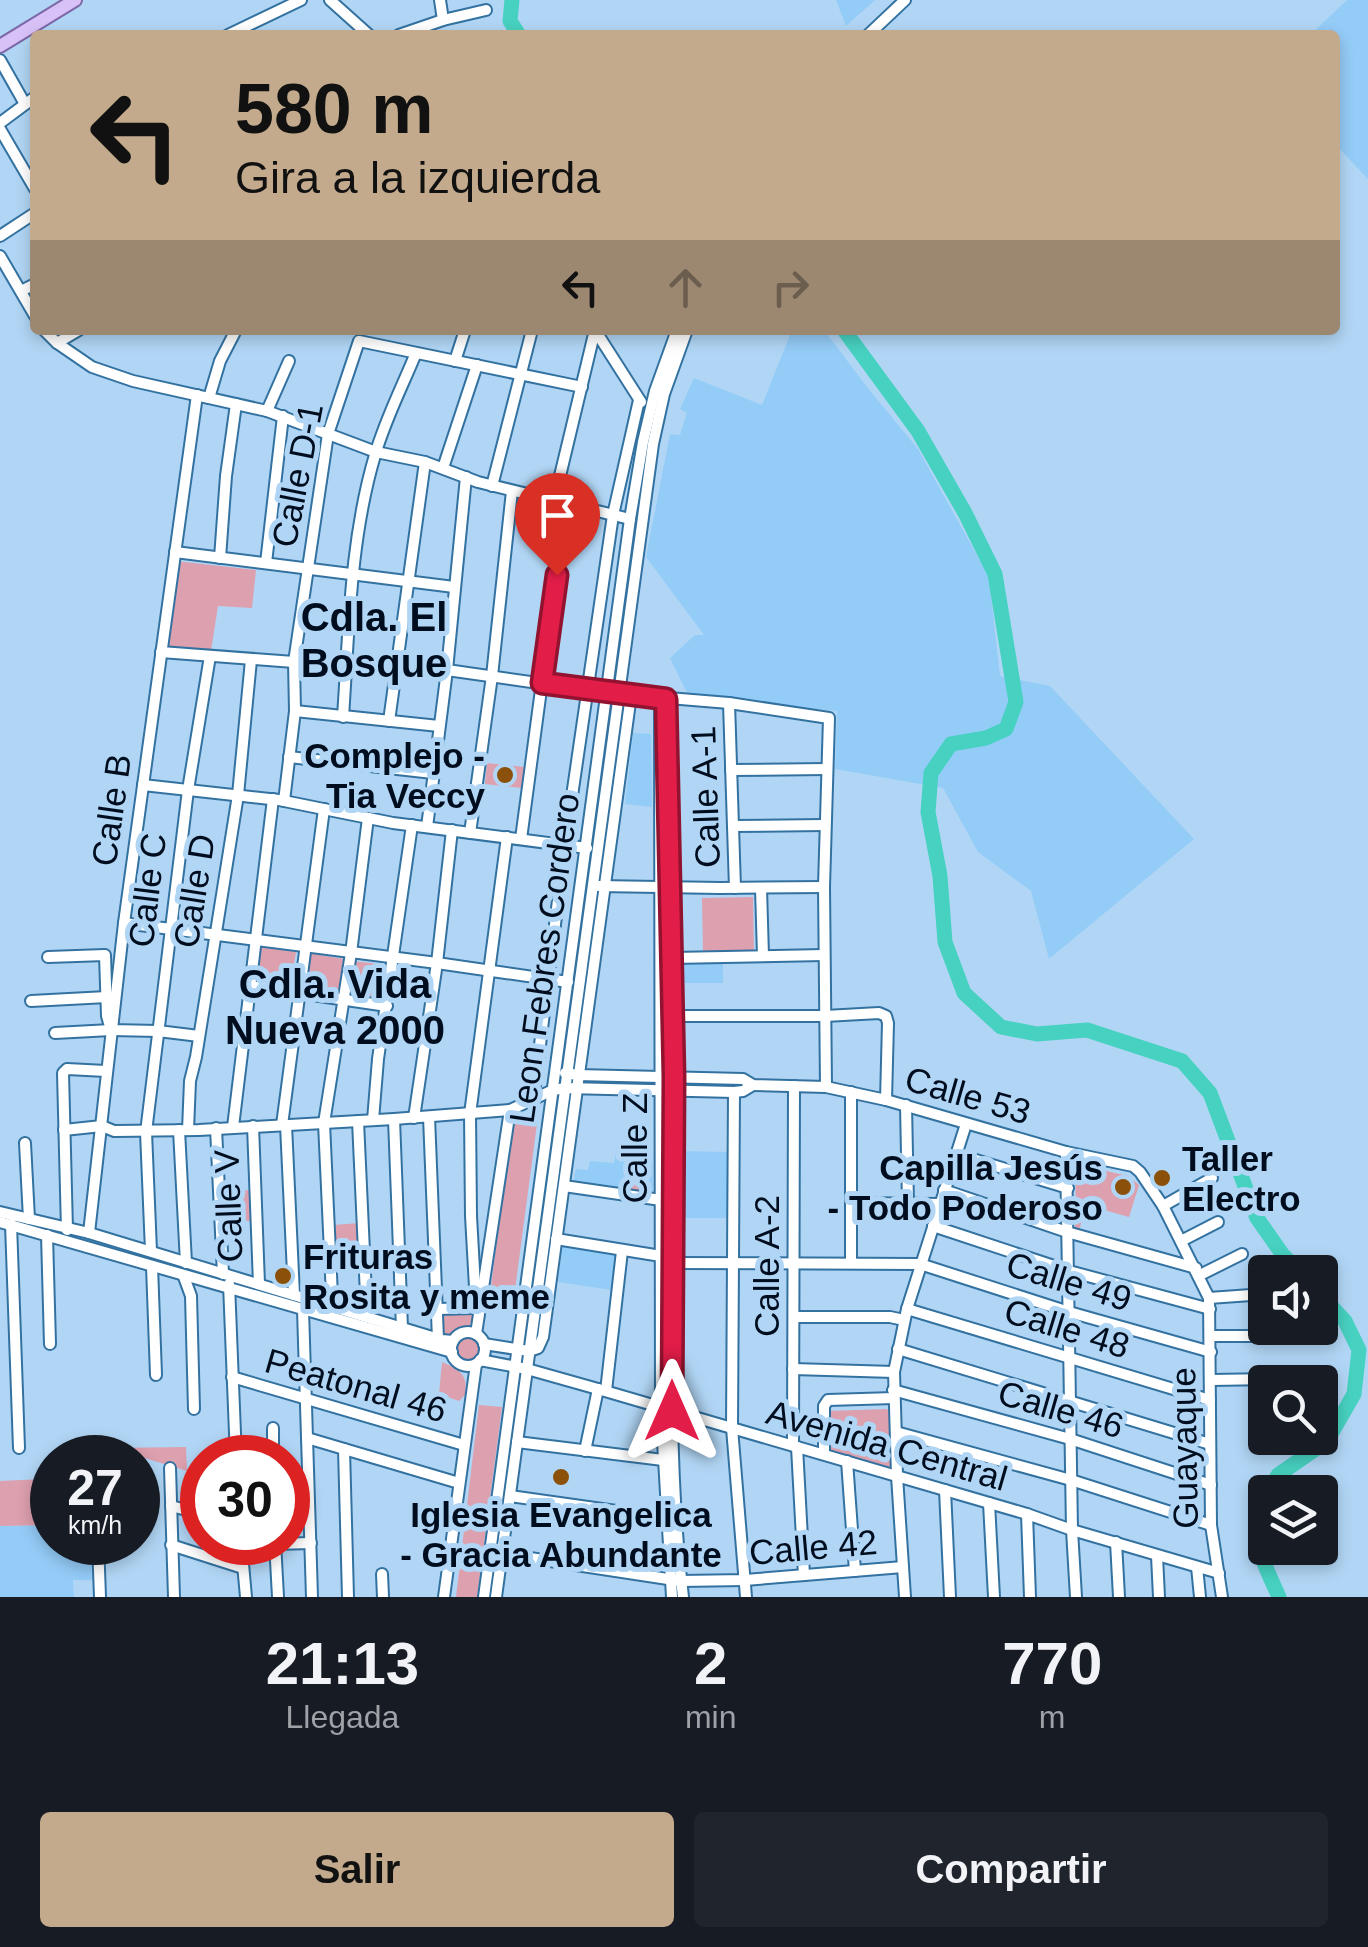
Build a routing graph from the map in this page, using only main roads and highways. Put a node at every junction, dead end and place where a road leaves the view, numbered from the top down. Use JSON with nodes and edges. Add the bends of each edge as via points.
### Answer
{"nodes":[{"id":1,"x":76,"y":0,"type":"edge"},
{"id":2,"x":0,"y":46,"type":"edge"}],
"edges":[{"from":1,"to":2,"type":"main road"}]}
